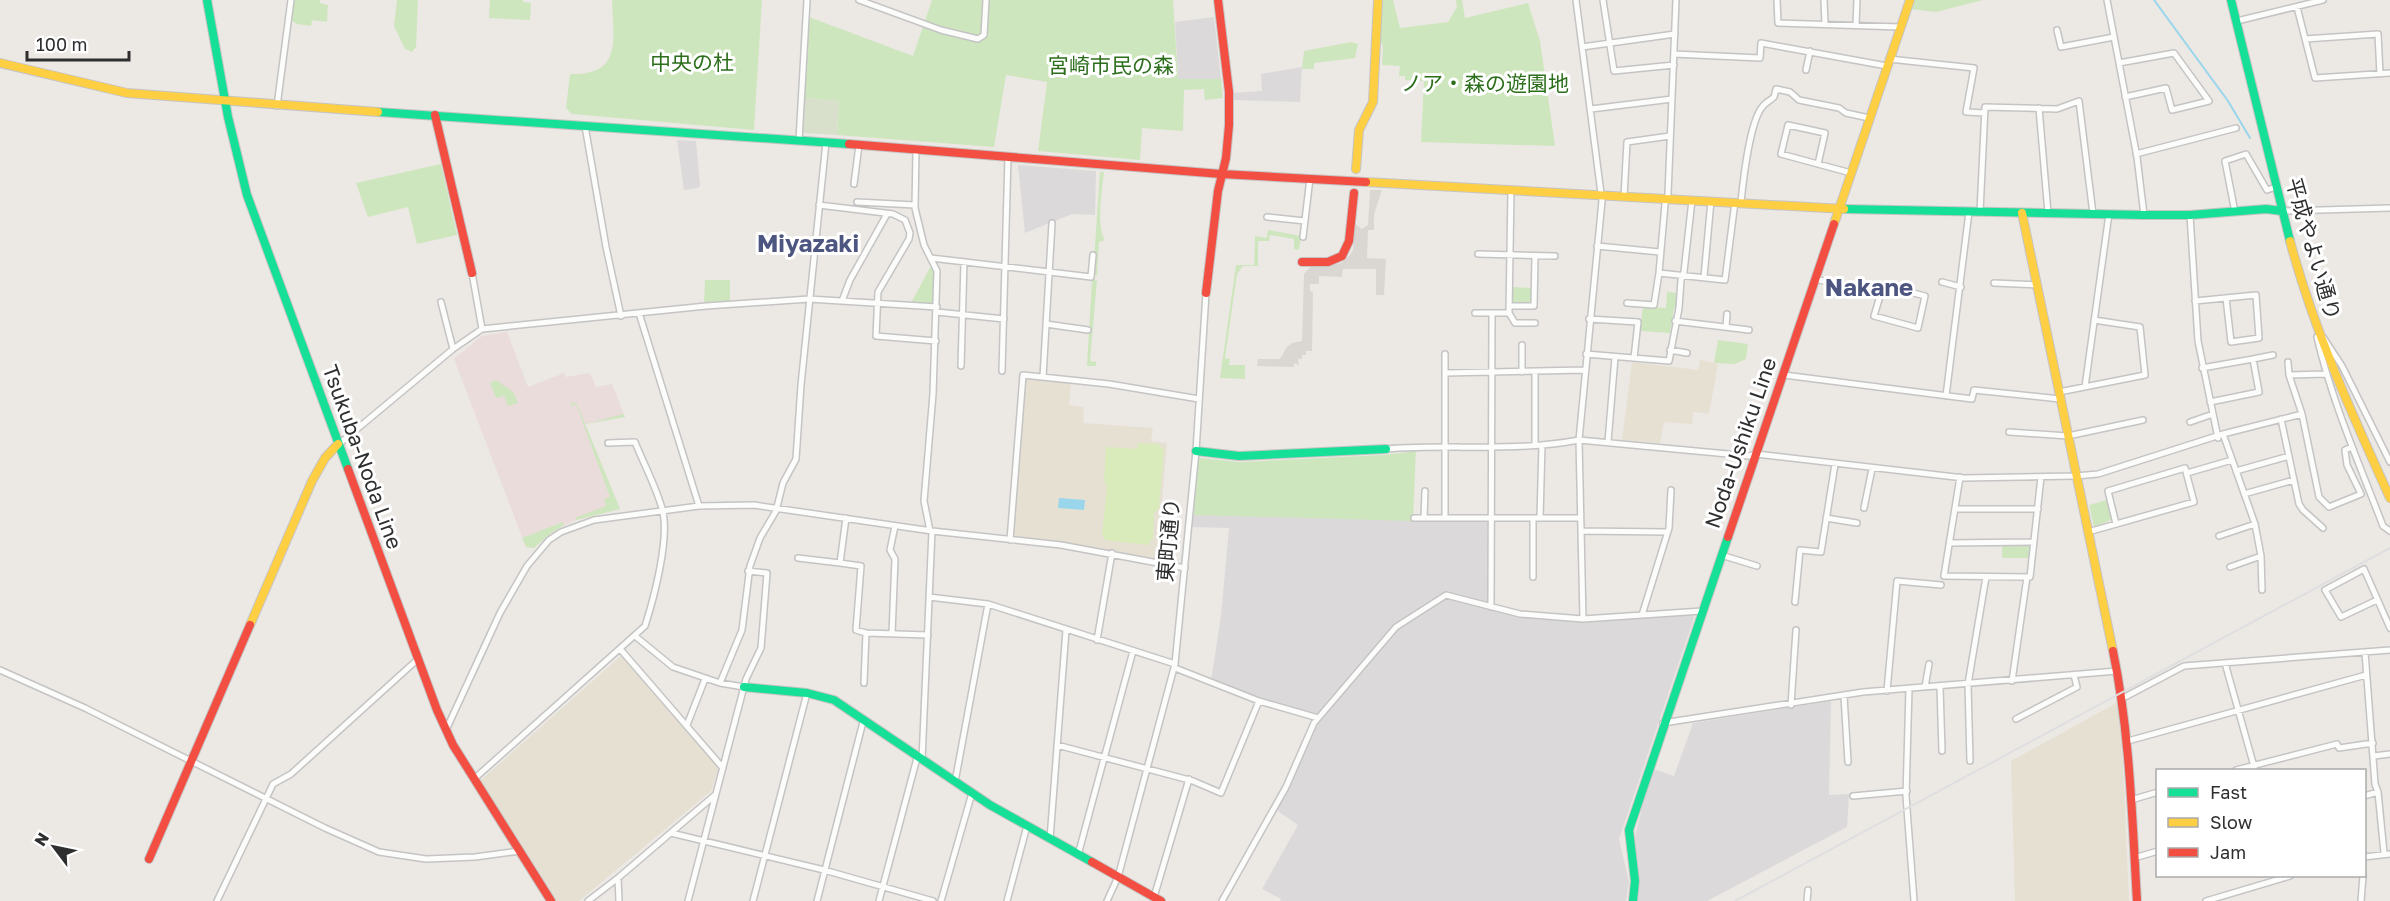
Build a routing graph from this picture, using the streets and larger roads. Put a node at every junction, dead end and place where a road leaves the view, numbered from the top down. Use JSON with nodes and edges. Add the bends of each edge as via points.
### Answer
{"nodes":[{"id":1,"x":207,"y":0,"type":"edge"},
{"id":2,"x":291,"y":0,"type":"edge"},
{"id":3,"x":807,"y":0,"type":"edge"},
{"id":4,"x":859,"y":0,"type":"edge"},
{"id":5,"x":986,"y":0,"type":"edge"},
{"id":6,"x":1218,"y":0,"type":"edge"},
{"id":7,"x":1378,"y":0,"type":"edge"},
{"id":8,"x":1578,"y":0,"type":"edge"},
{"id":9,"x":1603,"y":0,"type":"edge"},
{"id":10,"x":1676,"y":0,"type":"edge"},
{"id":11,"x":1777,"y":0,"type":"edge"},
{"id":12,"x":1824,"y":0,"type":"edge"},
{"id":13,"x":1857,"y":0,"type":"edge"},
{"id":14,"x":1910,"y":0,"type":"edge"},
{"id":15,"x":2107,"y":0,"type":"edge"},
{"id":16,"x":2231,"y":0,"type":"edge"},
{"id":17,"x":2323,"y":0,"type":"edge"},
{"id":18,"x":2297,"y":7,"type":"junction"},
{"id":19,"x":2237,"y":21,"type":"junction"},
{"id":20,"x":1824,"y":24,"type":"junction"},
{"id":21,"x":1856,"y":25,"type":"junction"},
{"id":22,"x":1900,"y":27,"type":"junction"},
{"id":23,"x":2057,"y":30,"type":"dead end"},
{"id":24,"x":1675,"y":34,"type":"junction"},
{"id":25,"x":2114,"y":37,"type":"junction"},
{"id":26,"x":2305,"y":39,"type":"junction"},
{"id":27,"x":1611,"y":42,"type":"junction"},
{"id":28,"x":1582,"y":47,"type":"junction"},
{"id":29,"x":1810,"y":51,"type":"junction"},
{"id":30,"x":1674,"y":54,"type":"junction"},
{"id":31,"x":0,"y":63,"type":"edge"},
{"id":32,"x":1888,"y":63,"type":"junction"},
{"id":33,"x":2119,"y":63,"type":"junction"},
{"id":34,"x":1674,"y":65,"type":"junction"},
{"id":35,"x":1806,"y":70,"type":"dead end"},
{"id":36,"x":2390,"y":73,"type":"edge"},
{"id":37,"x":2380,"y":74,"type":"junction"},
{"id":38,"x":2125,"y":97,"type":"junction"},
{"id":39,"x":1672,"y":99,"type":"junction"},
{"id":40,"x":224,"y":100,"type":"junction"},
{"id":41,"x":277,"y":106,"type":"junction"},
{"id":42,"x":2039,"y":108,"type":"junction"},
{"id":43,"x":1591,"y":109,"type":"junction"},
{"id":44,"x":1985,"y":113,"type":"junction"},
{"id":45,"x":435,"y":115,"type":"junction"},
{"id":46,"x":1789,"y":118,"type":"dead end"},
{"id":47,"x":1869,"y":118,"type":"junction"},
{"id":48,"x":1788,"y":125,"type":"junction"},
{"id":49,"x":585,"y":126,"type":"junction"},
{"id":50,"x":2236,"y":128,"type":"dead end"},
{"id":51,"x":1670,"y":136,"type":"junction"},
{"id":52,"x":799,"y":140,"type":"junction"},
{"id":53,"x":826,"y":142,"type":"junction"},
{"id":54,"x":860,"y":145,"type":"junction"},
{"id":55,"x":916,"y":149,"type":"junction"},
{"id":56,"x":2136,"y":153,"type":"junction"},
{"id":57,"x":1008,"y":157,"type":"junction"},
{"id":58,"x":1818,"y":164,"type":"junction"},
{"id":59,"x":1356,"y":169,"type":"dead end"},
{"id":60,"x":1851,"y":173,"type":"junction"},
{"id":61,"x":1221,"y":174,"type":"junction"},
{"id":62,"x":1310,"y":178,"type":"junction"},
{"id":63,"x":854,"y":184,"type":"dead end"},
{"id":64,"x":2276,"y":188,"type":"junction"},
{"id":65,"x":1511,"y":190,"type":"junction"},
{"id":66,"x":1354,"y":193,"type":"dead end"},
{"id":67,"x":1601,"y":196,"type":"junction"},
{"id":68,"x":1624,"y":197,"type":"junction"},
{"id":69,"x":1666,"y":199,"type":"junction"},
{"id":70,"x":1692,"y":200,"type":"junction"},
{"id":71,"x":857,"y":201,"type":"dead end"},
{"id":72,"x":1711,"y":201,"type":"junction"},
{"id":73,"x":1738,"y":202,"type":"junction"},
{"id":74,"x":819,"y":205,"type":"junction"},
{"id":75,"x":915,"y":206,"type":"junction"},
{"id":76,"x":2390,"y":208,"type":"edge"},
{"id":77,"x":1839,"y":209,"type":"junction"},
{"id":78,"x":2282,"y":211,"type":"junction"},
{"id":79,"x":1969,"y":212,"type":"junction"},
{"id":80,"x":1980,"y":212,"type":"junction"},
{"id":81,"x":2235,"y":212,"type":"junction"},
{"id":82,"x":2022,"y":213,"type":"junction"},
{"id":83,"x":2048,"y":213,"type":"junction"},
{"id":84,"x":887,"y":214,"type":"junction"},
{"id":85,"x":2093,"y":214,"type":"junction"},
{"id":86,"x":2109,"y":214,"type":"junction"},
{"id":87,"x":2144,"y":215,"type":"junction"},
{"id":88,"x":2190,"y":215,"type":"junction"},
{"id":89,"x":1267,"y":217,"type":"dead end"},
{"id":90,"x":1305,"y":221,"type":"junction"},
{"id":91,"x":1052,"y":223,"type":"dead end"},
{"id":92,"x":1303,"y":237,"type":"dead end"},
{"id":93,"x":1597,"y":246,"type":"junction"},
{"id":94,"x":1660,"y":252,"type":"junction"},
{"id":95,"x":1478,"y":254,"type":"dead end"},
{"id":96,"x":1093,"y":255,"type":"dead end"},
{"id":97,"x":1510,"y":256,"type":"junction"},
{"id":98,"x":1534,"y":256,"type":"junction"},
{"id":99,"x":1555,"y":256,"type":"dead end"},
{"id":100,"x":931,"y":258,"type":"junction"},
{"id":101,"x":964,"y":262,"type":"junction"},
{"id":102,"x":1302,"y":262,"type":"dead end"},
{"id":103,"x":1005,"y":266,"type":"junction"},
{"id":104,"x":1050,"y":272,"type":"junction"},
{"id":105,"x":472,"y":273,"type":"joint"},
{"id":106,"x":1659,"y":273,"type":"junction"},
{"id":107,"x":1683,"y":276,"type":"junction"},
{"id":108,"x":1704,"y":277,"type":"junction"},
{"id":109,"x":1816,"y":279,"type":"junction"},
{"id":110,"x":1942,"y":282,"type":"dead end"},
{"id":111,"x":1994,"y":283,"type":"dead end"},
{"id":112,"x":2037,"y":285,"type":"junction"},
{"id":113,"x":1961,"y":287,"type":"junction"},
{"id":114,"x":1206,"y":293,"type":"joint"},
{"id":115,"x":1880,"y":297,"type":"junction"},
{"id":116,"x":2226,"y":298,"type":"junction"},
{"id":117,"x":810,"y":299,"type":"junction"},
{"id":118,"x":842,"y":301,"type":"junction"},
{"id":119,"x":2195,"y":301,"type":"junction"},
{"id":120,"x":441,"y":302,"type":"dead end"},
{"id":121,"x":1627,"y":303,"type":"dead end"},
{"id":122,"x":877,"y":304,"type":"junction"},
{"id":123,"x":1509,"y":306,"type":"junction"},
{"id":124,"x":937,"y":309,"type":"junction"},
{"id":125,"x":639,"y":313,"type":"junction"},
{"id":126,"x":1475,"y":313,"type":"dead end"},
{"id":127,"x":1491,"y":313,"type":"junction"},
{"id":128,"x":1509,"y":313,"type":"junction"},
{"id":129,"x":1727,"y":314,"type":"dead end"},
{"id":130,"x":962,"y":315,"type":"junction"},
{"id":131,"x":621,"y":316,"type":"junction"},
{"id":132,"x":1004,"y":319,"type":"junction"},
{"id":133,"x":1589,"y":319,"type":"junction"},
{"id":134,"x":2094,"y":320,"type":"junction"},
{"id":135,"x":1675,"y":321,"type":"junction"},
{"id":136,"x":1535,"y":323,"type":"dead end"},
{"id":137,"x":2314,"y":323,"type":"junction"},
{"id":138,"x":1046,"y":324,"type":"junction"},
{"id":139,"x":1726,"y":327,"type":"junction"},
{"id":140,"x":482,"y":329,"type":"junction"},
{"id":141,"x":1088,"y":330,"type":"dead end"},
{"id":142,"x":1749,"y":330,"type":"dead end"},
{"id":143,"x":936,"y":341,"type":"junction"},
{"id":144,"x":1522,"y":345,"type":"dead end"},
{"id":145,"x":453,"y":349,"type":"junction"},
{"id":146,"x":1670,"y":350,"type":"junction"},
{"id":147,"x":1687,"y":353,"type":"dead end"},
{"id":148,"x":1445,"y":354,"type":"dead end"},
{"id":149,"x":1586,"y":354,"type":"junction"},
{"id":150,"x":2273,"y":355,"type":"dead end"},
{"id":151,"x":1615,"y":357,"type":"junction"},
{"id":152,"x":1634,"y":358,"type":"junction"},
{"id":153,"x":2253,"y":359,"type":"junction"},
{"id":154,"x":2288,"y":362,"type":"dead end"},
{"id":155,"x":961,"y":366,"type":"dead end"},
{"id":156,"x":2202,"y":368,"type":"junction"},
{"id":157,"x":1584,"y":370,"type":"junction"},
{"id":158,"x":1491,"y":371,"type":"junction"},
{"id":159,"x":1002,"y":372,"type":"dead end"},
{"id":160,"x":1522,"y":372,"type":"junction"},
{"id":161,"x":1535,"y":372,"type":"junction"},
{"id":162,"x":1445,"y":373,"type":"junction"},
{"id":163,"x":2326,"y":374,"type":"junction"},
{"id":164,"x":1784,"y":375,"type":"junction"},
{"id":165,"x":2289,"y":375,"type":"junction"},
{"id":166,"x":1043,"y":377,"type":"junction"},
{"id":167,"x":2085,"y":387,"type":"junction"},
{"id":168,"x":1946,"y":396,"type":"junction"},
{"id":169,"x":2059,"y":396,"type":"junction"},
{"id":170,"x":1198,"y":399,"type":"junction"},
{"id":171,"x":2210,"y":402,"type":"junction"},
{"id":172,"x":2213,"y":414,"type":"junction"},
{"id":173,"x":2302,"y":414,"type":"junction"},
{"id":174,"x":2281,"y":419,"type":"junction"},
{"id":175,"x":2143,"y":420,"type":"dead end"},
{"id":176,"x":2190,"y":422,"type":"dead end"},
{"id":177,"x":2009,"y":432,"type":"dead end"},
{"id":178,"x":2068,"y":436,"type":"junction"},
{"id":179,"x":2221,"y":436,"type":"junction"},
{"id":180,"x":1579,"y":440,"type":"junction"},
{"id":181,"x":1608,"y":442,"type":"junction"},
{"id":182,"x":608,"y":443,"type":"dead end"},
{"id":183,"x":338,"y":444,"type":"junction"},
{"id":184,"x":1539,"y":445,"type":"junction"},
{"id":185,"x":1444,"y":446,"type":"junction"},
{"id":186,"x":1491,"y":446,"type":"junction"},
{"id":187,"x":2352,"y":447,"type":"junction"},
{"id":188,"x":1386,"y":449,"type":"joint"},
{"id":189,"x":1196,"y":451,"type":"junction"},
{"id":190,"x":1756,"y":454,"type":"junction"},
{"id":191,"x":2289,"y":456,"type":"junction"},
{"id":192,"x":2232,"y":460,"type":"junction"},
{"id":193,"x":2390,"y":462,"type":"edge"},
{"id":194,"x":1835,"y":464,"type":"junction"},
{"id":195,"x":1872,"y":469,"type":"junction"},
{"id":196,"x":2236,"y":471,"type":"junction"},
{"id":197,"x":2187,"y":473,"type":"junction"},
{"id":198,"x":2076,"y":476,"type":"junction"},
{"id":199,"x":1960,"y":477,"type":"junction"},
{"id":200,"x":2041,"y":477,"type":"junction"},
{"id":201,"x":2294,"y":480,"type":"junction"},
{"id":202,"x":1671,"y":490,"type":"dead end"},
{"id":203,"x":1425,"y":491,"type":"dead end"},
{"id":204,"x":2244,"y":494,"type":"junction"},
{"id":205,"x":2390,"y":498,"type":"edge"},
{"id":206,"x":699,"y":506,"type":"junction"},
{"id":207,"x":777,"y":508,"type":"junction"},
{"id":208,"x":1864,"y":508,"type":"dead end"},
{"id":209,"x":1955,"y":509,"type":"junction"},
{"id":210,"x":2038,"y":509,"type":"junction"},
{"id":211,"x":663,"y":511,"type":"junction"},
{"id":212,"x":846,"y":518,"type":"junction"},
{"id":213,"x":1414,"y":518,"type":"dead end"},
{"id":214,"x":1424,"y":518,"type":"junction"},
{"id":215,"x":1445,"y":518,"type":"junction"},
{"id":216,"x":1537,"y":518,"type":"junction"},
{"id":217,"x":1580,"y":518,"type":"junction"},
{"id":218,"x":1826,"y":518,"type":"junction"},
{"id":219,"x":1491,"y":519,"type":"junction"},
{"id":220,"x":1857,"y":523,"type":"dead end"},
{"id":221,"x":2116,"y":524,"type":"junction"},
{"id":222,"x":2255,"y":524,"type":"junction"},
{"id":223,"x":895,"y":526,"type":"junction"},
{"id":224,"x":2323,"y":528,"type":"dead end"},
{"id":225,"x":931,"y":531,"type":"junction"},
{"id":226,"x":1581,"y":531,"type":"junction"},
{"id":227,"x":2390,"y":531,"type":"edge"},
{"id":228,"x":1667,"y":532,"type":"junction"},
{"id":229,"x":2088,"y":532,"type":"junction"},
{"id":230,"x":2219,"y":536,"type":"dead end"},
{"id":231,"x":1010,"y":540,"type":"junction"},
{"id":232,"x":2034,"y":542,"type":"junction"},
{"id":233,"x":1949,"y":543,"type":"junction"},
{"id":234,"x":1112,"y":554,"type":"junction"},
{"id":235,"x":1721,"y":555,"type":"junction"},
{"id":236,"x":2261,"y":556,"type":"junction"},
{"id":237,"x":798,"y":558,"type":"dead end"},
{"id":238,"x":840,"y":563,"type":"junction"},
{"id":239,"x":1757,"y":566,"type":"dead end"},
{"id":240,"x":2230,"y":567,"type":"dead end"},
{"id":241,"x":1185,"y":568,"type":"junction"},
{"id":242,"x":748,"y":572,"type":"junction"},
{"id":243,"x":1533,"y":577,"type":"dead end"},
{"id":244,"x":1986,"y":577,"type":"junction"},
{"id":245,"x":2027,"y":577,"type":"junction"},
{"id":246,"x":1941,"y":585,"type":"dead end"},
{"id":247,"x":2262,"y":590,"type":"dead end"},
{"id":248,"x":929,"y":597,"type":"junction"},
{"id":249,"x":2377,"y":600,"type":"junction"},
{"id":250,"x":1795,"y":602,"type":"dead end"},
{"id":251,"x":988,"y":604,"type":"junction"},
{"id":252,"x":1491,"y":607,"type":"junction"},
{"id":253,"x":1702,"y":610,"type":"junction"},
{"id":254,"x":1642,"y":615,"type":"junction"},
{"id":255,"x":1583,"y":619,"type":"junction"},
{"id":256,"x":2390,"y":628,"type":"edge"},
{"id":257,"x":1066,"y":630,"type":"junction"},
{"id":258,"x":1796,"y":630,"type":"dead end"},
{"id":259,"x":866,"y":633,"type":"junction"},
{"id":260,"x":892,"y":634,"type":"junction"},
{"id":261,"x":928,"y":635,"type":"junction"},
{"id":262,"x":635,"y":636,"type":"junction"},
{"id":263,"x":1097,"y":640,"type":"junction"},
{"id":264,"x":621,"y":650,"type":"junction"},
{"id":265,"x":2390,"y":650,"type":"edge"},
{"id":266,"x":1132,"y":651,"type":"junction"},
{"id":267,"x":2365,"y":652,"type":"junction"},
{"id":268,"x":418,"y":659,"type":"junction"},
{"id":269,"x":2225,"y":663,"type":"junction"},
{"id":270,"x":1929,"y":664,"type":"dead end"},
{"id":271,"x":1175,"y":666,"type":"junction"},
{"id":272,"x":0,"y":670,"type":"edge"},
{"id":273,"x":2117,"y":671,"type":"junction"},
{"id":274,"x":2074,"y":675,"type":"junction"},
{"id":275,"x":2366,"y":675,"type":"junction"},
{"id":276,"x":705,"y":679,"type":"junction"},
{"id":277,"x":2012,"y":681,"type":"junction"},
{"id":278,"x":720,"y":683,"type":"junction"},
{"id":279,"x":864,"y":683,"type":"dead end"},
{"id":280,"x":1968,"y":684,"type":"junction"},
{"id":281,"x":744,"y":687,"type":"junction"},
{"id":282,"x":1925,"y":687,"type":"junction"},
{"id":283,"x":1940,"y":687,"type":"junction"},
{"id":284,"x":1909,"y":689,"type":"junction"},
{"id":285,"x":1887,"y":691,"type":"junction"},
{"id":286,"x":807,"y":693,"type":"junction"},
{"id":287,"x":1844,"y":696,"type":"junction"},
{"id":288,"x":2123,"y":698,"type":"junction"},
{"id":289,"x":1259,"y":701,"type":"junction"},
{"id":290,"x":1791,"y":705,"type":"junction"},
{"id":291,"x":2238,"y":710,"type":"junction"},
{"id":292,"x":1318,"y":718,"type":"junction"},
{"id":293,"x":2016,"y":719,"type":"dead end"},
{"id":294,"x":863,"y":722,"type":"junction"},
{"id":295,"x":1663,"y":723,"type":"junction"},
{"id":296,"x":687,"y":725,"type":"junction"},
{"id":297,"x":446,"y":730,"type":"junction"},
{"id":298,"x":2128,"y":741,"type":"junction"},
{"id":299,"x":2373,"y":743,"type":"junction"},
{"id":300,"x":1057,"y":745,"type":"junction"},
{"id":301,"x":1942,"y":751,"type":"dead end"},
{"id":302,"x":2390,"y":754,"type":"edge"},
{"id":303,"x":2374,"y":756,"type":"junction"},
{"id":304,"x":1105,"y":757,"type":"junction"},
{"id":305,"x":920,"y":759,"type":"junction"},
{"id":306,"x":192,"y":761,"type":"junction"},
{"id":307,"x":1970,"y":761,"type":"dead end"},
{"id":308,"x":1848,"y":762,"type":"dead end"},
{"id":309,"x":723,"y":768,"type":"junction"},
{"id":310,"x":1147,"y":768,"type":"junction"},
{"id":311,"x":2254,"y":768,"type":"edge"},
{"id":312,"x":474,"y":778,"type":"junction"},
{"id":313,"x":1189,"y":779,"type":"junction"},
{"id":314,"x":955,"y":782,"type":"junction"},
{"id":315,"x":1907,"y":791,"type":"junction"},
{"id":316,"x":2156,"y":792,"type":"edge"},
{"id":317,"x":2378,"y":792,"type":"junction"},
{"id":318,"x":972,"y":793,"type":"junction"},
{"id":319,"x":716,"y":794,"type":"junction"},
{"id":320,"x":2366,"y":795,"type":"edge"},
{"id":321,"x":1853,"y":796,"type":"dead end"},
{"id":322,"x":266,"y":798,"type":"junction"},
{"id":323,"x":2131,"y":800,"type":"junction"},
{"id":324,"x":1027,"y":826,"type":"junction"},
{"id":325,"x":671,"y":833,"type":"junction"},
{"id":326,"x":1050,"y":839,"type":"junction"},
{"id":327,"x":704,"y":840,"type":"junction"},
{"id":328,"x":520,"y":851,"type":"junction"},
{"id":329,"x":2156,"y":851,"type":"edge"},
{"id":330,"x":2387,"y":853,"type":"edge"},
{"id":331,"x":764,"y":855,"type":"junction"},
{"id":332,"x":1078,"y":855,"type":"junction"},
{"id":333,"x":2366,"y":857,"type":"edge"},
{"id":334,"x":2134,"y":858,"type":"junction"},
{"id":335,"x":149,"y":859,"type":"dead end"},
{"id":336,"x":824,"y":870,"type":"junction"},
{"id":337,"x":1118,"y":877,"type":"junction"},
{"id":338,"x":2284,"y":877,"type":"edge"},
{"id":339,"x":2362,"y":877,"type":"edge"},
{"id":340,"x":618,"y":879,"type":"junction"},
{"id":341,"x":883,"y":886,"type":"junction"},
{"id":342,"x":1808,"y":890,"type":"dead end"},
{"id":343,"x":1158,"y":899,"type":"edge"},
{"id":344,"x":217,"y":901,"type":"edge"},
{"id":345,"x":550,"y":901,"type":"edge"},
{"id":346,"x":588,"y":901,"type":"edge"},
{"id":347,"x":619,"y":901,"type":"edge"},
{"id":348,"x":688,"y":901,"type":"edge"},
{"id":349,"x":753,"y":901,"type":"edge"},
{"id":350,"x":816,"y":901,"type":"edge"},
{"id":351,"x":879,"y":901,"type":"edge"},
{"id":352,"x":933,"y":901,"type":"edge"},
{"id":353,"x":941,"y":901,"type":"edge"},
{"id":354,"x":1007,"y":901,"type":"edge"},
{"id":355,"x":1107,"y":901,"type":"edge"},
{"id":356,"x":1222,"y":901,"type":"edge"},
{"id":357,"x":1633,"y":901,"type":"edge"},
{"id":358,"x":1807,"y":901,"type":"edge"},
{"id":359,"x":1914,"y":901,"type":"edge"},
{"id":360,"x":2137,"y":901,"type":"edge"},
{"id":361,"x":2208,"y":901,"type":"edge"},
{"id":362,"x":2361,"y":901,"type":"edge"}],
"edges":[{"from":1,"to":40,"type":"street","name":"Tsukuba-Noda Line"},
{"from":2,"to":41,"type":"street"},
{"from":3,"to":52,"type":"street"},
{"from":4,"to":5,"type":"street","via":[[978,39],[984,35]]},
{"from":6,"to":61,"type":"street","name":"東町通り","via":[[1229,92],[1226,158]]},
{"from":7,"to":59,"type":"street","via":[[1373,102],[1359,130]]},
{"from":8,"to":28,"type":"street"},
{"from":9,"to":27,"type":"street"},
{"from":10,"to":24,"type":"street"},
{"from":11,"to":20,"type":"street","via":[[1778,23]]},
{"from":12,"to":20,"type":"street"},
{"from":13,"to":21,"type":"street"},
{"from":14,"to":22,"type":"street","name":"Noda-Ushiku Line"},
{"from":15,"to":25,"type":"street"},
{"from":16,"to":19,"type":"street","name":"平成やよい通り"},
{"from":17,"to":18,"type":"street"},
{"from":18,"to":19,"type":"street"},
{"from":18,"to":26,"type":"street"},
{"from":19,"to":64,"type":"street","name":"平成やよい通り"},
{"from":20,"to":21,"type":"street"},
{"from":21,"to":22,"type":"street"},
{"from":22,"to":32,"type":"street","name":"Noda-Ushiku Line"},
{"from":23,"to":25,"type":"street","via":[[2061,47]]},
{"from":24,"to":27,"type":"street"},
{"from":24,"to":30,"type":"street"},
{"from":25,"to":33,"type":"street"},
{"from":26,"to":37,"type":"street","via":[[2315,78]]},
{"from":26,"to":37,"type":"street","via":[[2378,34]]},
{"from":27,"to":28,"type":"street"},
{"from":27,"to":34,"type":"street","via":[[1614,71]]},
{"from":28,"to":43,"type":"street"},
{"from":29,"to":30,"type":"street","via":[[1761,43],[1760,58]]},
{"from":29,"to":32,"type":"street"},
{"from":29,"to":35,"type":"street"},
{"from":30,"to":34,"type":"street"},
{"from":31,"to":40,"type":"street","via":[[127,93]]},
{"from":32,"to":44,"type":"street","via":[[1974,68],[1966,112]]},
{"from":32,"to":47,"type":"street","name":"Noda-Ushiku Line"},
{"from":33,"to":38,"type":"street"},
{"from":33,"to":38,"type":"street","via":[[2174,53],[2209,101],[2172,110],[2166,88]]},
{"from":34,"to":39,"type":"street"},
{"from":36,"to":37,"type":"street"},
{"from":38,"to":56,"type":"street"},
{"from":39,"to":43,"type":"street"},
{"from":39,"to":51,"type":"street"},
{"from":40,"to":41,"type":"street"},
{"from":40,"to":183,"type":"street","name":"Tsukuba-Noda Line","via":[[247,195]]},
{"from":41,"to":45,"type":"street"},
{"from":42,"to":44,"type":"street","via":[[1985,107]]},
{"from":42,"to":83,"type":"street"},
{"from":42,"to":85,"type":"street","via":[[2057,109],[2079,101]]},
{"from":43,"to":67,"type":"street"},
{"from":44,"to":80,"type":"street"},
{"from":45,"to":49,"type":"street"},
{"from":45,"to":105,"type":"street"},
{"from":46,"to":48,"type":"street"},
{"from":47,"to":60,"type":"street","name":"Noda-Ushiku Line"},
{"from":47,"to":73,"type":"street","via":[[1799,100],[1790,92],[1776,89],[1755,122]]},
{"from":48,"to":58,"type":"street","via":[[1781,154]]},
{"from":48,"to":58,"type":"street","via":[[1825,133]]},
{"from":49,"to":52,"type":"street"},
{"from":49,"to":131,"type":"street"},
{"from":50,"to":56,"type":"street"},
{"from":51,"to":68,"type":"street","via":[[1627,142]]},
{"from":51,"to":69,"type":"street"},
{"from":52,"to":53,"type":"street"},
{"from":53,"to":54,"type":"street"},
{"from":53,"to":74,"type":"street"},
{"from":54,"to":55,"type":"street"},
{"from":54,"to":63,"type":"street"},
{"from":55,"to":57,"type":"street"},
{"from":55,"to":75,"type":"street"},
{"from":56,"to":87,"type":"street"},
{"from":57,"to":61,"type":"street"},
{"from":57,"to":103,"type":"street"},
{"from":58,"to":60,"type":"street"},
{"from":60,"to":77,"type":"street","name":"Noda-Ushiku Line"},
{"from":61,"to":62,"type":"street"},
{"from":61,"to":114,"type":"street","name":"東町通り"},
{"from":62,"to":65,"type":"street"},
{"from":62,"to":90,"type":"street"},
{"from":64,"to":78,"type":"street","name":"平成やよい通り"},
{"from":64,"to":81,"type":"street","via":[[2267,190],[2246,154],[2225,161]]},
{"from":65,"to":67,"type":"street"},
{"from":65,"to":97,"type":"street"},
{"from":66,"to":102,"type":"street","via":[[1345,255],[1337,260]]},
{"from":67,"to":68,"type":"street"},
{"from":67,"to":93,"type":"street"},
{"from":68,"to":69,"type":"street"},
{"from":69,"to":70,"type":"street"},
{"from":69,"to":94,"type":"street"},
{"from":70,"to":72,"type":"street"},
{"from":70,"to":107,"type":"street"},
{"from":71,"to":75,"type":"street"},
{"from":72,"to":73,"type":"street"},
{"from":72,"to":108,"type":"street"},
{"from":73,"to":77,"type":"street"},
{"from":73,"to":108,"type":"street","via":[[1725,280]]},
{"from":74,"to":84,"type":"street"},
{"from":74,"to":117,"type":"street"},
{"from":75,"to":100,"type":"street","via":[[918,226]]},
{"from":76,"to":78,"type":"street"},
{"from":77,"to":79,"type":"street"},
{"from":77,"to":109,"type":"street","name":"Noda-Ushiku Line"},
{"from":78,"to":81,"type":"street"},
{"from":78,"to":137,"type":"street","name":"平成やよい通り"},
{"from":79,"to":80,"type":"street"},
{"from":79,"to":113,"type":"street"},
{"from":80,"to":82,"type":"street"},
{"from":81,"to":88,"type":"street"},
{"from":82,"to":83,"type":"street"},
{"from":82,"to":112,"type":"street"},
{"from":83,"to":85,"type":"street"},
{"from":84,"to":118,"type":"street"},
{"from":84,"to":122,"type":"street","via":[[905,220],[910,233],[878,292]]},
{"from":85,"to":86,"type":"street"},
{"from":86,"to":87,"type":"street"},
{"from":86,"to":134,"type":"street"},
{"from":87,"to":88,"type":"street"},
{"from":88,"to":119,"type":"street"},
{"from":89,"to":90,"type":"street"},
{"from":90,"to":92,"type":"street"},
{"from":91,"to":104,"type":"street"},
{"from":93,"to":94,"type":"street"},
{"from":93,"to":133,"type":"street"},
{"from":94,"to":106,"type":"street"},
{"from":95,"to":97,"type":"street"},
{"from":96,"to":104,"type":"street","via":[[1091,277]]},
{"from":97,"to":98,"type":"street"},
{"from":97,"to":123,"type":"street"},
{"from":98,"to":99,"type":"street"},
{"from":98,"to":123,"type":"street","via":[[1534,306]]},
{"from":100,"to":101,"type":"street"},
{"from":100,"to":124,"type":"street","via":[[937,271]]},
{"from":101,"to":103,"type":"street"},
{"from":101,"to":130,"type":"street"},
{"from":103,"to":104,"type":"street"},
{"from":103,"to":132,"type":"street"},
{"from":104,"to":138,"type":"street"},
{"from":105,"to":140,"type":"street"},
{"from":106,"to":107,"type":"street"},
{"from":106,"to":121,"type":"street","via":[[1654,305]]},
{"from":107,"to":108,"type":"street"},
{"from":107,"to":135,"type":"street"},
{"from":109,"to":115,"type":"street"},
{"from":109,"to":164,"type":"street","name":"Noda-Ushiku Line"},
{"from":110,"to":113,"type":"street"},
{"from":111,"to":112,"type":"street"},
{"from":112,"to":169,"type":"street"},
{"from":113,"to":168,"type":"street"},
{"from":114,"to":170,"type":"street","name":"東町通り"},
{"from":115,"to":115,"type":"street","via":[[1883,285],[1925,296],[1918,328],[1874,316]]},
{"from":116,"to":116,"type":"street","via":[[2256,295],[2259,338],[2231,342]]},
{"from":116,"to":119,"type":"street"},
{"from":117,"to":118,"type":"street"},
{"from":117,"to":125,"type":"street"},
{"from":117,"to":207,"type":"street","via":[[796,459],[783,483]]},
{"from":118,"to":122,"type":"street"},
{"from":119,"to":156,"type":"street"},
{"from":120,"to":145,"type":"street"},
{"from":122,"to":124,"type":"street"},
{"from":122,"to":143,"type":"street","via":[[876,336]]},
{"from":123,"to":128,"type":"street"},
{"from":124,"to":130,"type":"street"},
{"from":124,"to":143,"type":"street"},
{"from":125,"to":131,"type":"street"},
{"from":125,"to":206,"type":"street"},
{"from":126,"to":127,"type":"street"},
{"from":127,"to":128,"type":"street"},
{"from":127,"to":158,"type":"street"},
{"from":128,"to":136,"type":"street","via":[[1515,323]]},
{"from":129,"to":139,"type":"street"},
{"from":130,"to":132,"type":"street"},
{"from":130,"to":155,"type":"street"},
{"from":131,"to":140,"type":"street"},
{"from":132,"to":159,"type":"street"},
{"from":133,"to":149,"type":"street"},
{"from":133,"to":152,"type":"street","via":[[1638,322]]},
{"from":134,"to":167,"type":"street"},
{"from":134,"to":167,"type":"street","via":[[2140,327],[2145,375]]},
{"from":135,"to":139,"type":"street"},
{"from":135,"to":146,"type":"street"},
{"from":137,"to":163,"type":"street"},
{"from":137,"to":193,"type":"street","via":[[2342,366]]},
{"from":137,"to":205,"type":"street","name":"平成やよい通り"},
{"from":138,"to":141,"type":"street"},
{"from":138,"to":166,"type":"street"},
{"from":139,"to":142,"type":"street"},
{"from":140,"to":145,"type":"street"},
{"from":143,"to":225,"type":"street","via":[[924,501]]},
{"from":144,"to":160,"type":"street"},
{"from":145,"to":183,"type":"street"},
{"from":146,"to":147,"type":"street"},
{"from":146,"to":152,"type":"street","via":[[1669,361]]},
{"from":148,"to":162,"type":"street"},
{"from":149,"to":151,"type":"street"},
{"from":149,"to":157,"type":"street"},
{"from":150,"to":153,"type":"street"},
{"from":151,"to":152,"type":"street"},
{"from":151,"to":181,"type":"street"},
{"from":153,"to":156,"type":"street"},
{"from":153,"to":171,"type":"street","via":[[2259,392]]},
{"from":154,"to":165,"type":"street"},
{"from":156,"to":171,"type":"street"},
{"from":157,"to":161,"type":"street"},
{"from":157,"to":180,"type":"street"},
{"from":158,"to":160,"type":"street"},
{"from":158,"to":162,"type":"street"},
{"from":158,"to":186,"type":"street"},
{"from":160,"to":161,"type":"street"},
{"from":161,"to":184,"type":"street"},
{"from":162,"to":185,"type":"street"},
{"from":163,"to":165,"type":"street"},
{"from":163,"to":187,"type":"street"},
{"from":164,"to":168,"type":"street"},
{"from":164,"to":190,"type":"street","name":"Noda-Ushiku Line"},
{"from":165,"to":173,"type":"street"},
{"from":166,"to":170,"type":"street"},
{"from":166,"to":231,"type":"street","via":[[1023,375]]},
{"from":167,"to":169,"type":"street"},
{"from":168,"to":169,"type":"street","via":[[1972,399],[1974,390]]},
{"from":169,"to":178,"type":"street"},
{"from":170,"to":189,"type":"street","name":"東町通り"},
{"from":171,"to":172,"type":"street"},
{"from":172,"to":176,"type":"street"},
{"from":172,"to":179,"type":"street"},
{"from":173,"to":174,"type":"street"},
{"from":173,"to":187,"type":"street","via":[[2319,497],[2329,507],[2361,494],[2347,465],[2345,450]]},
{"from":174,"to":179,"type":"street"},
{"from":174,"to":191,"type":"street"},
{"from":175,"to":178,"type":"street"},
{"from":177,"to":178,"type":"street"},
{"from":178,"to":198,"type":"street"},
{"from":179,"to":192,"type":"street"},
{"from":179,"to":198,"type":"street","via":[[2098,474]]},
{"from":180,"to":181,"type":"street"},
{"from":180,"to":184,"type":"street"},
{"from":180,"to":217,"type":"street"},
{"from":181,"to":190,"type":"street"},
{"from":182,"to":211,"type":"street","via":[[635,442]]},
{"from":183,"to":268,"type":"street","name":"Tsukuba-Noda Line"},
{"from":183,"to":306,"type":"street","via":[[312,481]]},
{"from":184,"to":186,"type":"street"},
{"from":184,"to":216,"type":"street"},
{"from":185,"to":186,"type":"street"},
{"from":185,"to":188,"type":"street"},
{"from":185,"to":215,"type":"street"},
{"from":186,"to":219,"type":"street"},
{"from":187,"to":227,"type":"street","via":[[2383,526]]},
{"from":188,"to":189,"type":"street","via":[[1239,456]]},
{"from":189,"to":241,"type":"street","name":"東町通り"},
{"from":190,"to":194,"type":"street"},
{"from":190,"to":235,"type":"street","name":"Noda-Ushiku Line"},
{"from":191,"to":196,"type":"street"},
{"from":191,"to":201,"type":"street"},
{"from":192,"to":196,"type":"street"},
{"from":192,"to":197,"type":"street"},
{"from":194,"to":195,"type":"street"},
{"from":194,"to":218,"type":"street"},
{"from":195,"to":199,"type":"street"},
{"from":195,"to":208,"type":"street"},
{"from":196,"to":204,"type":"street"},
{"from":197,"to":221,"type":"street","via":[[2194,502]]},
{"from":197,"to":221,"type":"street","via":[[2186,468],[2108,491]]},
{"from":198,"to":200,"type":"street"},
{"from":198,"to":229,"type":"street"},
{"from":199,"to":200,"type":"street"},
{"from":199,"to":209,"type":"street"},
{"from":200,"to":210,"type":"street"},
{"from":201,"to":204,"type":"street"},
{"from":201,"to":224,"type":"street","via":[[2302,510]]},
{"from":202,"to":228,"type":"street"},
{"from":203,"to":214,"type":"street"},
{"from":204,"to":222,"type":"street"},
{"from":206,"to":207,"type":"street"},
{"from":206,"to":211,"type":"street"},
{"from":207,"to":212,"type":"street"},
{"from":207,"to":242,"type":"street"},
{"from":209,"to":210,"type":"street"},
{"from":209,"to":233,"type":"street"},
{"from":210,"to":232,"type":"street"},
{"from":211,"to":262,"type":"street","via":[[664,539],[652,605],[645,626]]},
{"from":211,"to":297,"type":"street","via":[[594,520],[549,540],[526,566],[500,613]]},
{"from":212,"to":223,"type":"street"},
{"from":212,"to":238,"type":"street"},
{"from":213,"to":214,"type":"street"},
{"from":214,"to":215,"type":"street"},
{"from":215,"to":219,"type":"street"},
{"from":216,"to":217,"type":"street"},
{"from":216,"to":219,"type":"street"},
{"from":216,"to":243,"type":"street"},
{"from":217,"to":226,"type":"street"},
{"from":218,"to":220,"type":"street"},
{"from":218,"to":250,"type":"street","via":[[1821,552],[1800,550]]},
{"from":219,"to":252,"type":"street"},
{"from":221,"to":229,"type":"street"},
{"from":222,"to":230,"type":"street"},
{"from":222,"to":236,"type":"street"},
{"from":223,"to":225,"type":"street"},
{"from":223,"to":260,"type":"street","via":[[891,550],[896,559]]},
{"from":225,"to":231,"type":"street"},
{"from":225,"to":248,"type":"street"},
{"from":226,"to":228,"type":"street"},
{"from":226,"to":255,"type":"street"},
{"from":228,"to":254,"type":"street"},
{"from":229,"to":273,"type":"street"},
{"from":231,"to":234,"type":"street"},
{"from":232,"to":233,"type":"street"},
{"from":232,"to":245,"type":"street"},
{"from":233,"to":244,"type":"street","via":[[1944,576]]},
{"from":234,"to":241,"type":"street"},
{"from":234,"to":263,"type":"street"},
{"from":235,"to":239,"type":"street"},
{"from":235,"to":253,"type":"street","name":"Noda-Ushiku Line"},
{"from":236,"to":240,"type":"street"},
{"from":236,"to":247,"type":"street"},
{"from":237,"to":238,"type":"street"},
{"from":238,"to":259,"type":"street","via":[[861,566],[856,630]]},
{"from":241,"to":271,"type":"street","name":"東町通り"},
{"from":242,"to":278,"type":"street","via":[[742,630]]},
{"from":242,"to":281,"type":"street","via":[[767,573],[761,648]]},
{"from":244,"to":245,"type":"street"},
{"from":244,"to":280,"type":"street"},
{"from":245,"to":277,"type":"street"},
{"from":246,"to":285,"type":"street","via":[[1897,581]]},
{"from":248,"to":251,"type":"street"},
{"from":248,"to":261,"type":"street"},
{"from":249,"to":249,"type":"street","via":[[2364,569],[2325,590],[2340,617]]},
{"from":249,"to":256,"type":"street"},
{"from":251,"to":257,"type":"street"},
{"from":251,"to":314,"type":"street"},
{"from":252,"to":255,"type":"street","via":[[1520,614]]},
{"from":252,"to":292,"type":"street","via":[[1446,595],[1396,627]]},
{"from":253,"to":254,"type":"street"},
{"from":253,"to":295,"type":"street","name":"Noda-Ushiku Line"},
{"from":254,"to":255,"type":"street"},
{"from":257,"to":263,"type":"street"},
{"from":257,"to":300,"type":"street"},
{"from":258,"to":290,"type":"street"},
{"from":259,"to":260,"type":"street"},
{"from":259,"to":279,"type":"street"},
{"from":260,"to":261,"type":"street"},
{"from":261,"to":305,"type":"street"},
{"from":262,"to":264,"type":"street"},
{"from":262,"to":276,"type":"street","via":[[673,667]]},
{"from":263,"to":266,"type":"street"},
{"from":264,"to":296,"type":"street"},
{"from":264,"to":312,"type":"street"},
{"from":265,"to":267,"type":"street"},
{"from":266,"to":271,"type":"street"},
{"from":266,"to":304,"type":"street"},
{"from":267,"to":269,"type":"street"},
{"from":267,"to":275,"type":"street"},
{"from":268,"to":297,"type":"street","name":"Tsukuba-Noda Line"},
{"from":268,"to":322,"type":"street","via":[[291,774],[273,784]]},
{"from":269,"to":288,"type":"street","via":[[2184,666]]},
{"from":269,"to":291,"type":"street"},
{"from":270,"to":282,"type":"street"},
{"from":271,"to":289,"type":"street"},
{"from":271,"to":310,"type":"street","name":"東町通り"},
{"from":272,"to":306,"type":"street"},
{"from":273,"to":274,"type":"street"},
{"from":273,"to":288,"type":"street"},
{"from":274,"to":277,"type":"street"},
{"from":274,"to":293,"type":"street","via":[[2077,687]]},
{"from":275,"to":291,"type":"street"},
{"from":275,"to":299,"type":"street"},
{"from":276,"to":278,"type":"street"},
{"from":276,"to":296,"type":"street"},
{"from":277,"to":280,"type":"street"},
{"from":278,"to":281,"type":"street"},
{"from":280,"to":283,"type":"street"},
{"from":280,"to":307,"type":"street"},
{"from":281,"to":286,"type":"street"},
{"from":281,"to":309,"type":"street"},
{"from":282,"to":283,"type":"street"},
{"from":282,"to":284,"type":"street"},
{"from":283,"to":301,"type":"street"},
{"from":284,"to":285,"type":"street"},
{"from":284,"to":315,"type":"street"},
{"from":285,"to":287,"type":"street"},
{"from":286,"to":294,"type":"street","via":[[834,700]]},
{"from":286,"to":331,"type":"street"},
{"from":287,"to":290,"type":"street"},
{"from":287,"to":308,"type":"street"},
{"from":288,"to":298,"type":"street"},
{"from":289,"to":292,"type":"street"},
{"from":289,"to":313,"type":"street","via":[[1221,793]]},
{"from":290,"to":295,"type":"street"},
{"from":291,"to":298,"type":"street"},
{"from":291,"to":311,"type":"street"},
{"from":292,"to":356,"type":"street","via":[[1286,787]]},
{"from":294,"to":305,"type":"street"},
{"from":294,"to":336,"type":"street"},
{"from":295,"to":357,"type":"street","name":"Noda-Ushiku Line","via":[[1629,830],[1635,881]]},
{"from":296,"to":309,"type":"street"},
{"from":297,"to":312,"type":"street","name":"Tsukuba-Noda Line"},
{"from":298,"to":323,"type":"street"},
{"from":299,"to":303,"type":"street"},
{"from":299,"to":311,"type":"street","via":[[2340,747],[2337,744]]},
{"from":300,"to":304,"type":"street"},
{"from":300,"to":326,"type":"street"},
{"from":302,"to":303,"type":"street"},
{"from":303,"to":317,"type":"street"},
{"from":304,"to":310,"type":"street"},
{"from":304,"to":332,"type":"street"},
{"from":305,"to":314,"type":"street"},
{"from":305,"to":341,"type":"street"},
{"from":306,"to":322,"type":"street"},
{"from":306,"to":335,"type":"street"},
{"from":309,"to":319,"type":"street"},
{"from":310,"to":313,"type":"street"},
{"from":310,"to":337,"type":"street","name":"東町通り"},
{"from":312,"to":328,"type":"street","name":"Tsukuba-Noda Line"},
{"from":313,"to":343,"type":"street"},
{"from":314,"to":318,"type":"street"},
{"from":315,"to":321,"type":"street"},
{"from":315,"to":359,"type":"street"},
{"from":316,"to":323,"type":"street"},
{"from":317,"to":320,"type":"street"},
{"from":317,"to":330,"type":"street"},
{"from":318,"to":324,"type":"street"},
{"from":318,"to":353,"type":"street"},
{"from":319,"to":325,"type":"street"},
{"from":319,"to":327,"type":"street"},
{"from":322,"to":328,"type":"street","via":[[379,852],[426,859]]},
{"from":322,"to":344,"type":"street"},
{"from":323,"to":334,"type":"street"},
{"from":324,"to":326,"type":"street"},
{"from":324,"to":354,"type":"street"},
{"from":325,"to":327,"type":"street"},
{"from":325,"to":340,"type":"street"},
{"from":326,"to":332,"type":"street"},
{"from":327,"to":331,"type":"street"},
{"from":327,"to":348,"type":"street"},
{"from":328,"to":345,"type":"street","name":"Tsukuba-Noda Line"},
{"from":329,"to":334,"type":"street"},
{"from":330,"to":333,"type":"street"},
{"from":331,"to":336,"type":"street"},
{"from":331,"to":349,"type":"street"},
{"from":332,"to":337,"type":"street"},
{"from":334,"to":360,"type":"street"},
{"from":336,"to":341,"type":"street"},
{"from":336,"to":350,"type":"street"},
{"from":337,"to":343,"type":"street"},
{"from":337,"to":355,"type":"street","name":"東町通り"},
{"from":338,"to":361,"type":"street"},
{"from":339,"to":362,"type":"street"},
{"from":340,"to":346,"type":"street"},
{"from":340,"to":347,"type":"street"},
{"from":341,"to":351,"type":"street"},
{"from":341,"to":352,"type":"street"},
{"from":342,"to":358,"type":"street"}]}
